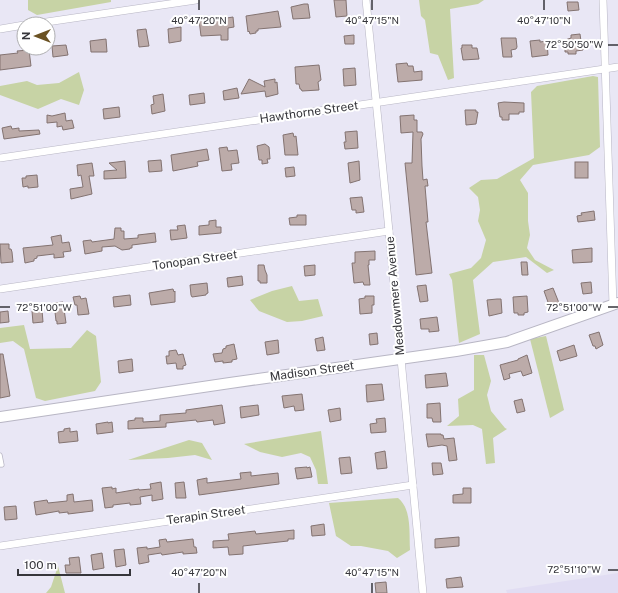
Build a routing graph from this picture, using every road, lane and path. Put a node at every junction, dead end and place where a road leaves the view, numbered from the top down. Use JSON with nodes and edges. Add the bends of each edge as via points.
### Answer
{"nodes":[{"id":1,"x":196,"y":0,"type":"edge"},
{"id":2,"x":366,"y":0,"type":"edge"},
{"id":3,"x":603,"y":0,"type":"edge"},
{"id":4,"x":56,"y":21,"type":"edge"},
{"id":5,"x":16,"y":26,"type":"edge"},
{"id":6,"x":0,"y":29,"type":"edge"},
{"id":7,"x":618,"y":67,"type":"edge"},
{"id":8,"x":605,"y":69,"type":"junction"},
{"id":9,"x":376,"y":102,"type":"junction"},
{"id":10,"x":0,"y":158,"type":"edge"},
{"id":11,"x":389,"y":231,"type":"junction"},
{"id":12,"x":0,"y":289,"type":"edge"},
{"id":13,"x":615,"y":304,"type":"edge"},
{"id":14,"x":401,"y":358,"type":"junction"},
{"id":15,"x":0,"y":417,"type":"edge"},
{"id":16,"x":0,"y":455,"type":"edge"},
{"id":17,"x":0,"y":465,"type":"edge"},
{"id":18,"x":413,"y":485,"type":"junction"},
{"id":19,"x":0,"y":546,"type":"edge"},
{"id":20,"x":423,"y":593,"type":"edge"}],
"edges":[{"from":1,"to":4,"type":"street"},
{"from":2,"to":9,"type":"street","name":"Meadowmere Avenue"},
{"from":3,"to":8,"type":"street"},
{"from":5,"to":6,"type":"street"},
{"from":7,"to":8,"type":"street","name":"Hawthorne Street"},
{"from":8,"to":9,"type":"street","name":"Hawthorne Street"},
{"from":8,"to":13,"type":"street"},
{"from":9,"to":10,"type":"street","name":"Hawthorne Street"},
{"from":9,"to":11,"type":"street","name":"Meadowmere Avenue"},
{"from":11,"to":12,"type":"street","name":"Tonopan Street"},
{"from":11,"to":14,"type":"street","name":"Meadowmere Avenue"},
{"from":13,"to":14,"type":"street","name":"Madison Street","via":[[507,342]]},
{"from":14,"to":15,"type":"street","name":"Madison Street"},
{"from":14,"to":18,"type":"street","name":"Meadowmere Avenue"},
{"from":16,"to":17,"type":"lane"},
{"from":18,"to":19,"type":"street","name":"Terapin Street"},
{"from":18,"to":20,"type":"street","name":"Meadowmere Avenue"}]}
